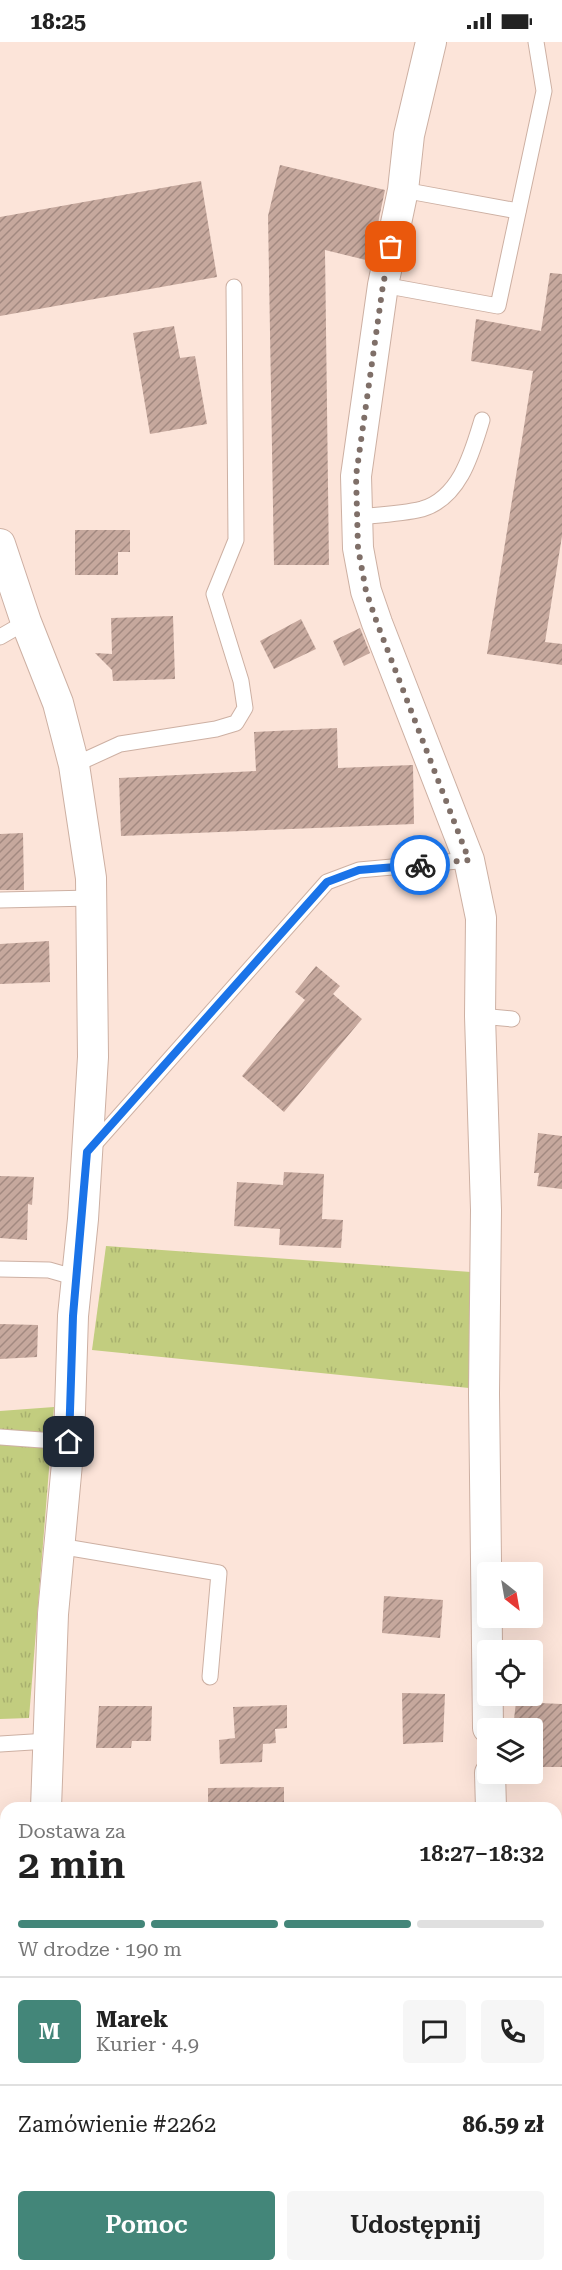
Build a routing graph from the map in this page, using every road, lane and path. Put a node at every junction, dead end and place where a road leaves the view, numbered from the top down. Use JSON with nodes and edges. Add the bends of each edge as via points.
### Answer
{"nodes":[{"id":1,"x":431,"y":42,"type":"edge"},
{"id":2,"x":536,"y":42,"type":"edge"},
{"id":3,"x":403,"y":190,"type":"junction"},
{"id":4,"x":518,"y":211,"type":"junction"},
{"id":5,"x":383,"y":285,"type":"junction"},
{"id":6,"x":234,"y":287,"type":"dead end"},
{"id":7,"x":482,"y":420,"type":"dead end"},
{"id":8,"x":357,"y":517,"type":"junction"},
{"id":9,"x":0,"y":544,"type":"edge"},
{"id":10,"x":26,"y":622,"type":"junction"},
{"id":11,"x":0,"y":637,"type":"edge"},
{"id":12,"x":74,"y":765,"type":"junction"},
{"id":13,"x":469,"y":860,"type":"junction"},
{"id":14,"x":92,"y":898,"type":"junction"},
{"id":15,"x":0,"y":900,"type":"edge"},
{"id":16,"x":480,"y":1016,"type":"junction"},
{"id":17,"x":512,"y":1019,"type":"dead end"},
{"id":18,"x":87,"y":1152,"type":"junction"},
{"id":19,"x":0,"y":1269,"type":"edge"},
{"id":20,"x":77,"y":1278,"type":"junction"},
{"id":21,"x":0,"y":1437,"type":"edge"},
{"id":22,"x":69,"y":1442,"type":"junction"},
{"id":23,"x":58,"y":1546,"type":"junction"},
{"id":24,"x":210,"y":1677,"type":"dead end"},
{"id":25,"x":488,"y":1718,"type":"edge"},
{"id":26,"x":48,"y":1741,"type":"junction"},
{"id":27,"x":0,"y":1744,"type":"edge"},
{"id":28,"x":490,"y":1784,"type":"edge"},
{"id":29,"x":46,"y":1802,"type":"edge"},
{"id":30,"x":491,"y":1802,"type":"edge"}],
"edges":[{"from":1,"to":3,"type":"street","via":[[409,135]]},
{"from":2,"to":4,"type":"lane","via":[[544,91]]},
{"from":3,"to":4,"type":"lane"},
{"from":3,"to":5,"type":"street"},
{"from":4,"to":5,"type":"lane","via":[[498,306]]},
{"from":5,"to":8,"type":"street","via":[[356,476]]},
{"from":6,"to":12,"type":"lane","via":[[236,540],[214,594],[241,681],[245,708],[236,723],[120,744]]},
{"from":7,"to":8,"type":"lane","via":[[469,463],[449,493],[424,508]]},
{"from":8,"to":13,"type":"street","via":[[366,591]]},
{"from":9,"to":10,"type":"street"},
{"from":10,"to":11,"type":"lane"},
{"from":10,"to":12,"type":"street","via":[[58,703]]},
{"from":12,"to":14,"type":"street"},
{"from":13,"to":16,"type":"street","via":[[481,918]]},
{"from":13,"to":18,"type":"lane","via":[[359,870],[327,882]]},
{"from":14,"to":15,"type":"lane"},
{"from":14,"to":18,"type":"street","via":[[93,1057]]},
{"from":16,"to":17,"type":"lane"},
{"from":16,"to":25,"type":"street","via":[[486,1210]]},
{"from":18,"to":20,"type":"street"},
{"from":19,"to":20,"type":"lane","via":[[49,1270]]},
{"from":20,"to":22,"type":"street"},
{"from":21,"to":22,"type":"lane"},
{"from":22,"to":23,"type":"street"},
{"from":23,"to":24,"type":"lane","via":[[219,1574]]},
{"from":23,"to":26,"type":"street"},
{"from":26,"to":27,"type":"lane"},
{"from":26,"to":29,"type":"street"},
{"from":28,"to":30,"type":"street"}]}
